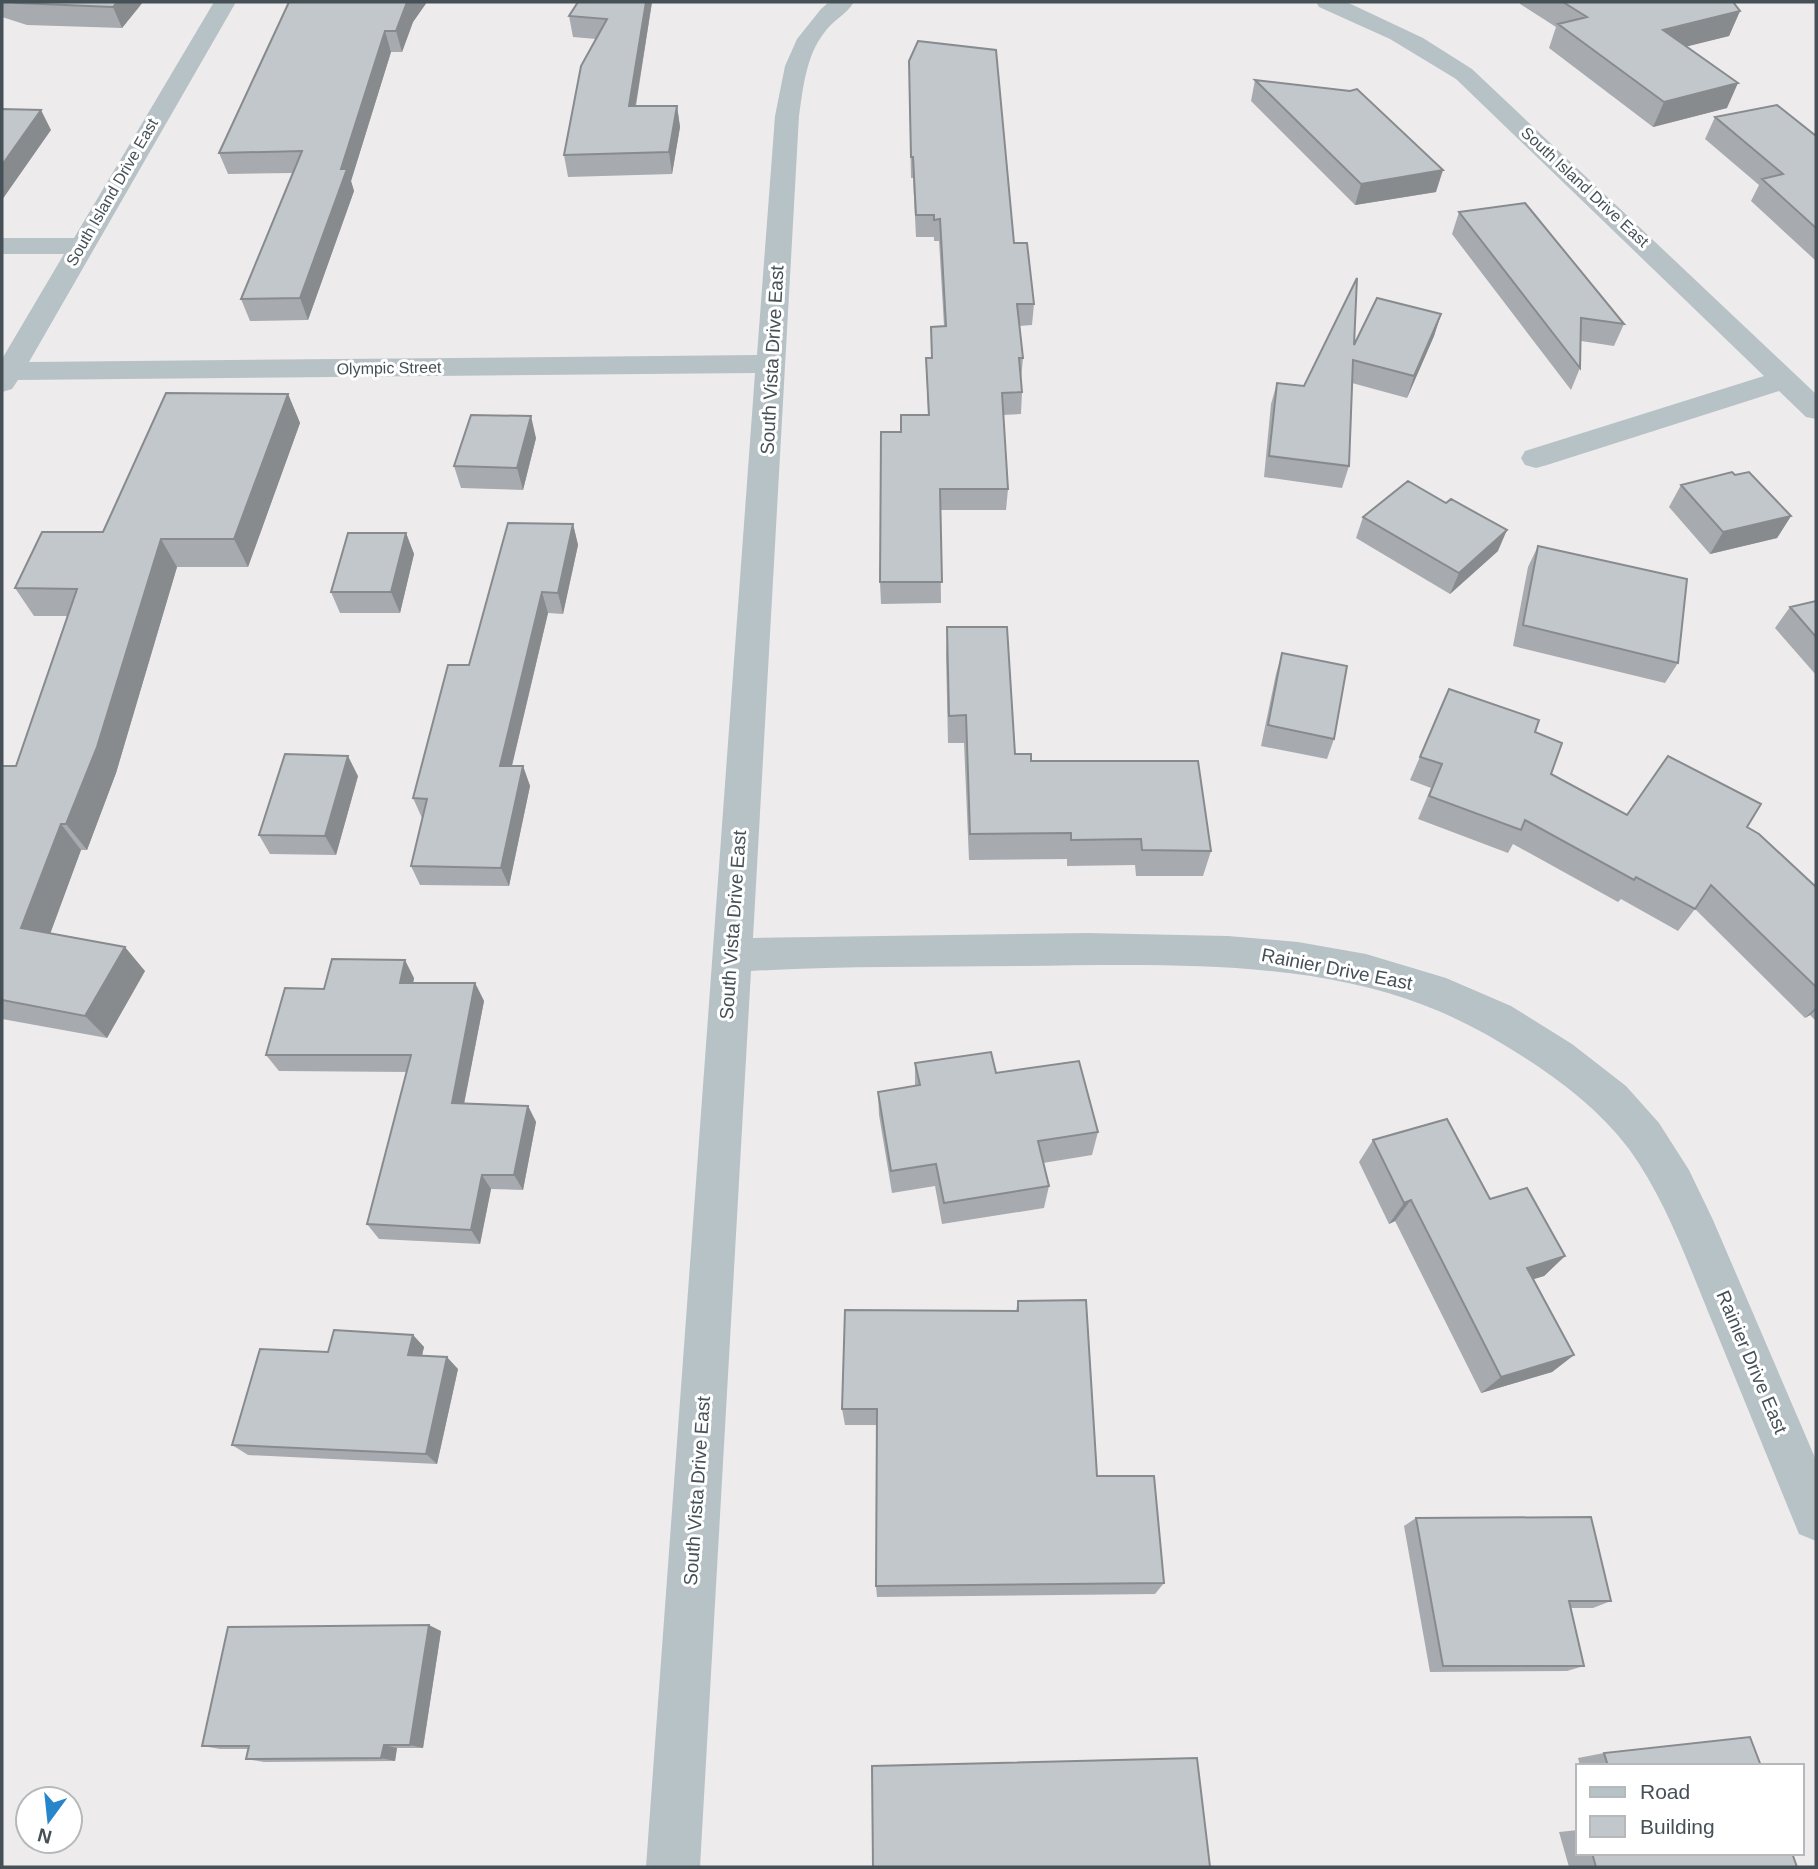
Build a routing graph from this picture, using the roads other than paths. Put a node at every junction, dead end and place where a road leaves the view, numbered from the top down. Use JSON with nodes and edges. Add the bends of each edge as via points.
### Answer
{"nodes":[{"id":1,"x":225,"y":2,"type":"edge"},
{"id":2,"x":843,"y":2,"type":"edge"},
{"id":3,"x":1327,"y":2,"type":"edge"},
{"id":4,"x":2,"y":246,"type":"edge"},
{"id":5,"x":81,"y":246,"type":"junction"},
{"id":6,"x":770,"y":364,"type":"junction"},
{"id":7,"x":5,"y":377,"type":"edge"},
{"id":8,"x":1785,"y":379,"type":"junction"},
{"id":9,"x":1816,"y":410,"type":"edge"},
{"id":10,"x":1536,"y":458,"type":"dead end"},
{"id":11,"x":730,"y":956,"type":"junction"},
{"id":12,"x":1816,"y":1517,"type":"edge"},
{"id":13,"x":673,"y":1867,"type":"edge"}],
"edges":[{"from":1,"to":5,"type":"street","name":"South Island Drive East"},
{"from":2,"to":6,"type":"street","name":"South Vista Drive East","via":[[820,21],[804,43],[793,71]]},
{"from":3,"to":8,"type":"street","name":"South Island Drive East","via":[[1395,32],[1464,74]]},
{"from":4,"to":5,"type":"street"},
{"from":5,"to":7,"type":"street","name":"South Island Drive East"},
{"from":6,"to":7,"type":"street","name":"Olympic Street"},
{"from":6,"to":11,"type":"street","name":"South Vista Drive East"},
{"from":8,"to":9,"type":"street","name":"South Island Drive East"},
{"from":8,"to":10,"type":"street"},
{"from":11,"to":12,"type":"street","name":"Rainier Drive East","via":[[1244,951],[1410,982],[1472,1006],[1530,1036],[1581,1074],[1626,1114],[1660,1160],[1692,1220]]},
{"from":11,"to":13,"type":"street","name":"South Vista Drive East"}]}
